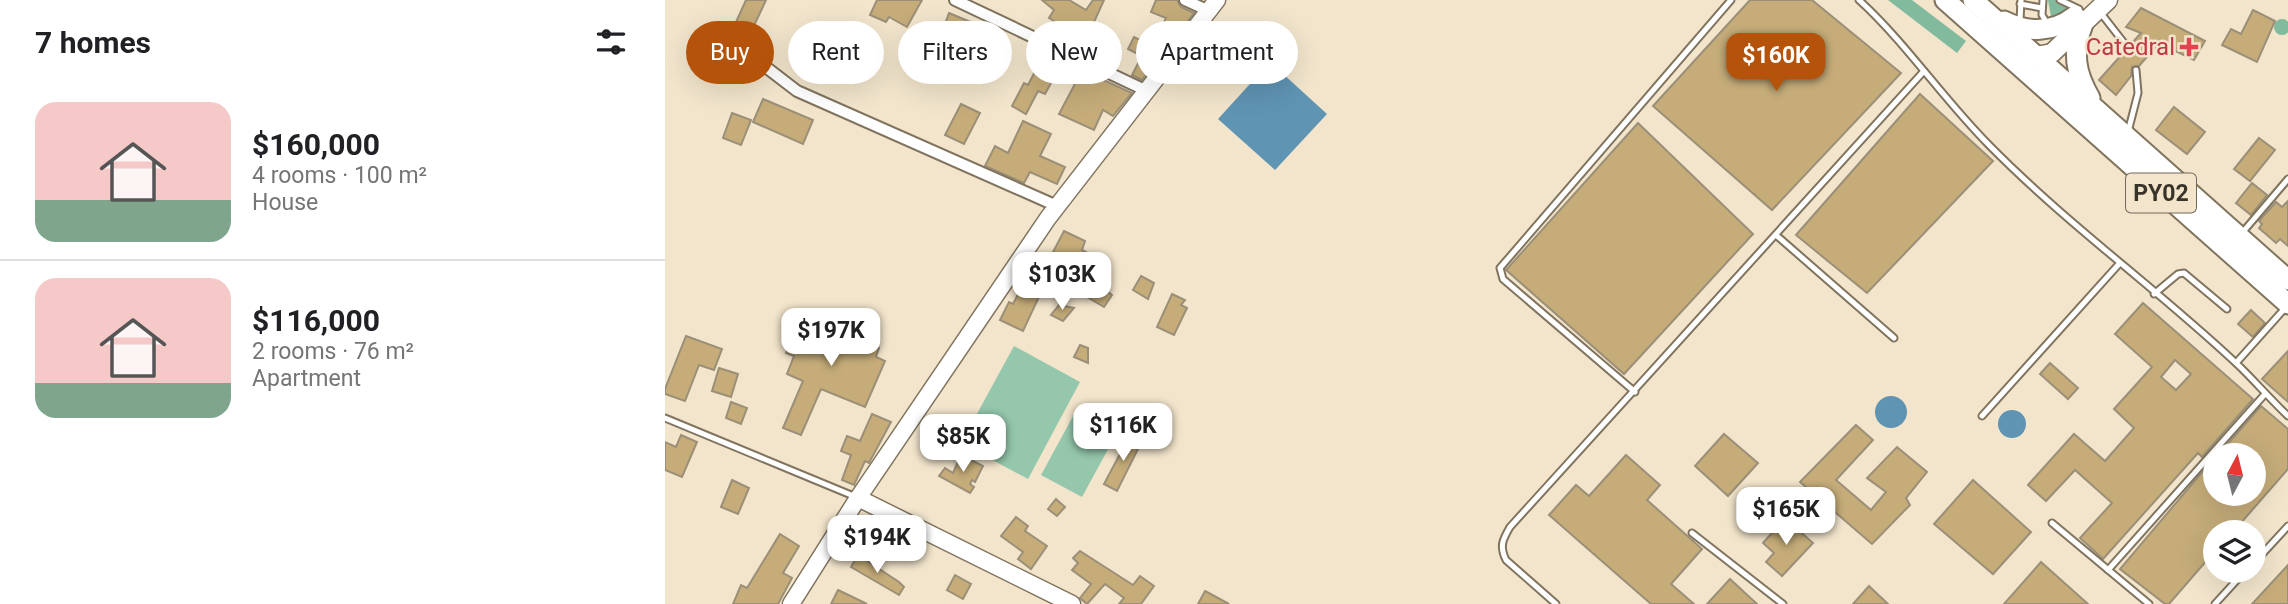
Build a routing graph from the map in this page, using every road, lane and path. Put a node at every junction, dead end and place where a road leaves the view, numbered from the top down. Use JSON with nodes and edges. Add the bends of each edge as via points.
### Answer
{"nodes":[{"id":1,"x":955,"y":0,"type":"edge"},
{"id":2,"x":1185,"y":0,"type":"edge"},
{"id":3,"x":1731,"y":0,"type":"edge"},
{"id":4,"x":1859,"y":0,"type":"edge"},
{"id":5,"x":1945,"y":0,"type":"edge"},
{"id":6,"x":1954,"y":0,"type":"edge"},
{"id":7,"x":2043,"y":0,"type":"edge"},
{"id":8,"x":2060,"y":0,"type":"edge"},
{"id":9,"x":2021,"y":2,"type":"edge"},
{"id":10,"x":1213,"y":6,"type":"edge"},
{"id":11,"x":1980,"y":6,"type":"edge"},
{"id":12,"x":2042,"y":8,"type":"junction"},
{"id":13,"x":2081,"y":14,"type":"edge"},
{"id":14,"x":2128,"y":48,"type":"dead end"},
{"id":15,"x":2041,"y":57,"type":"junction"},
{"id":16,"x":1924,"y":71,"type":"junction"},
{"id":17,"x":2136,"y":71,"type":"dead end"},
{"id":18,"x":774,"y":73,"type":"edge"},
{"id":19,"x":1147,"y":91,"type":"junction"},
{"id":20,"x":2098,"y":111,"type":"junction"},
{"id":21,"x":2127,"y":136,"type":"junction"},
{"id":22,"x":2125,"y":161,"type":"junction"},
{"id":23,"x":2288,"y":178,"type":"edge"},
{"id":24,"x":1057,"y":206,"type":"junction"},
{"id":25,"x":1776,"y":235,"type":"junction"},
{"id":26,"x":2240,"y":236,"type":"junction"},
{"id":27,"x":2119,"y":264,"type":"junction"},
{"id":28,"x":2288,"y":280,"type":"edge"},
{"id":29,"x":2154,"y":294,"type":"junction"},
{"id":30,"x":2288,"y":304,"type":"edge"},
{"id":31,"x":2227,"y":309,"type":"dead end"},
{"id":32,"x":1894,"y":338,"type":"dead end"},
{"id":33,"x":2236,"y":363,"type":"junction"},
{"id":34,"x":1635,"y":392,"type":"junction"},
{"id":35,"x":2265,"y":394,"type":"junction"},
{"id":36,"x":1982,"y":416,"type":"dead end"},
{"id":37,"x":2288,"y":416,"type":"edge"},
{"id":38,"x":665,"y":418,"type":"edge"},
{"id":39,"x":858,"y":498,"type":"junction"},
{"id":40,"x":2052,"y":523,"type":"dead end"},
{"id":41,"x":2288,"y":526,"type":"edge"},
{"id":42,"x":1692,"y":533,"type":"dead end"},
{"id":43,"x":2266,"y":549,"type":"edge"},
{"id":44,"x":2108,"y":570,"type":"junction"},
{"id":45,"x":2234,"y":583,"type":"edge"},
{"id":46,"x":791,"y":604,"type":"edge"},
{"id":47,"x":1072,"y":604,"type":"edge"},
{"id":48,"x":1556,"y":604,"type":"edge"},
{"id":49,"x":1783,"y":604,"type":"edge"},
{"id":50,"x":2149,"y":604,"type":"edge"},
{"id":51,"x":2215,"y":604,"type":"edge"}],
"edges":[{"from":1,"to":19,"type":"street"},
{"from":2,"to":10,"type":"street"},
{"from":3,"to":34,"type":"lane","via":[[1500,268],[1503,279]]},
{"from":4,"to":16,"type":"lane"},
{"from":5,"to":22,"type":"highway","number":"PY02"},
{"from":6,"to":15,"type":"highway","via":[[2003,44]]},
{"from":7,"to":12,"type":"lane"},
{"from":8,"to":13,"type":"lane"},
{"from":9,"to":12,"type":"lane"},
{"from":9,"to":13,"type":"lane","via":[[2020,23]]},
{"from":10,"to":19,"type":"main road"},
{"from":11,"to":13,"type":"highway","via":[[2024,29]]},
{"from":11,"to":15,"type":"highway","number":"PY02"},
{"from":12,"to":13,"type":"lane","via":[[2043,20],[2049,24]]},
{"from":13,"to":14,"type":"lane"},
{"from":13,"to":15,"type":"main road"},
{"from":13,"to":20,"type":"highway","via":[[2075,48],[2077,71]]},
{"from":15,"to":20,"type":"highway","number":"PY02"},
{"from":15,"to":22,"type":"highway","via":[[2051,86],[2110,137]]},
{"from":16,"to":25,"type":"lane"},
{"from":16,"to":27,"type":"lane","via":[[1991,147]]},
{"from":17,"to":21,"type":"lane","via":[[2139,93]]},
{"from":18,"to":24,"type":"street","via":[[797,91]]},
{"from":19,"to":24,"type":"main road"},
{"from":20,"to":21,"type":"highway","number":"PY02"},
{"from":21,"to":26,"type":"highway","number":"PY02"},
{"from":22,"to":30,"type":"highway","number":"PY02"},
{"from":23,"to":26,"type":"lane"},
{"from":24,"to":39,"type":"main road"},
{"from":25,"to":32,"type":"lane"},
{"from":25,"to":34,"type":"lane"},
{"from":26,"to":28,"type":"highway","number":"PY02"},
{"from":27,"to":29,"type":"lane"},
{"from":27,"to":36,"type":"lane"},
{"from":29,"to":31,"type":"lane","via":[[2184,273]]},
{"from":29,"to":33,"type":"lane"},
{"from":30,"to":33,"type":"lane"},
{"from":33,"to":35,"type":"lane"},
{"from":34,"to":48,"type":"lane","via":[[1503,540],[1506,560]]},
{"from":35,"to":37,"type":"lane"},
{"from":35,"to":44,"type":"lane"},
{"from":38,"to":39,"type":"lane"},
{"from":39,"to":46,"type":"main road"},
{"from":39,"to":47,"type":"main road"},
{"from":40,"to":44,"type":"lane"},
{"from":41,"to":43,"type":"lane"},
{"from":42,"to":49,"type":"lane"},
{"from":44,"to":50,"type":"lane"},
{"from":45,"to":51,"type":"lane"}]}
